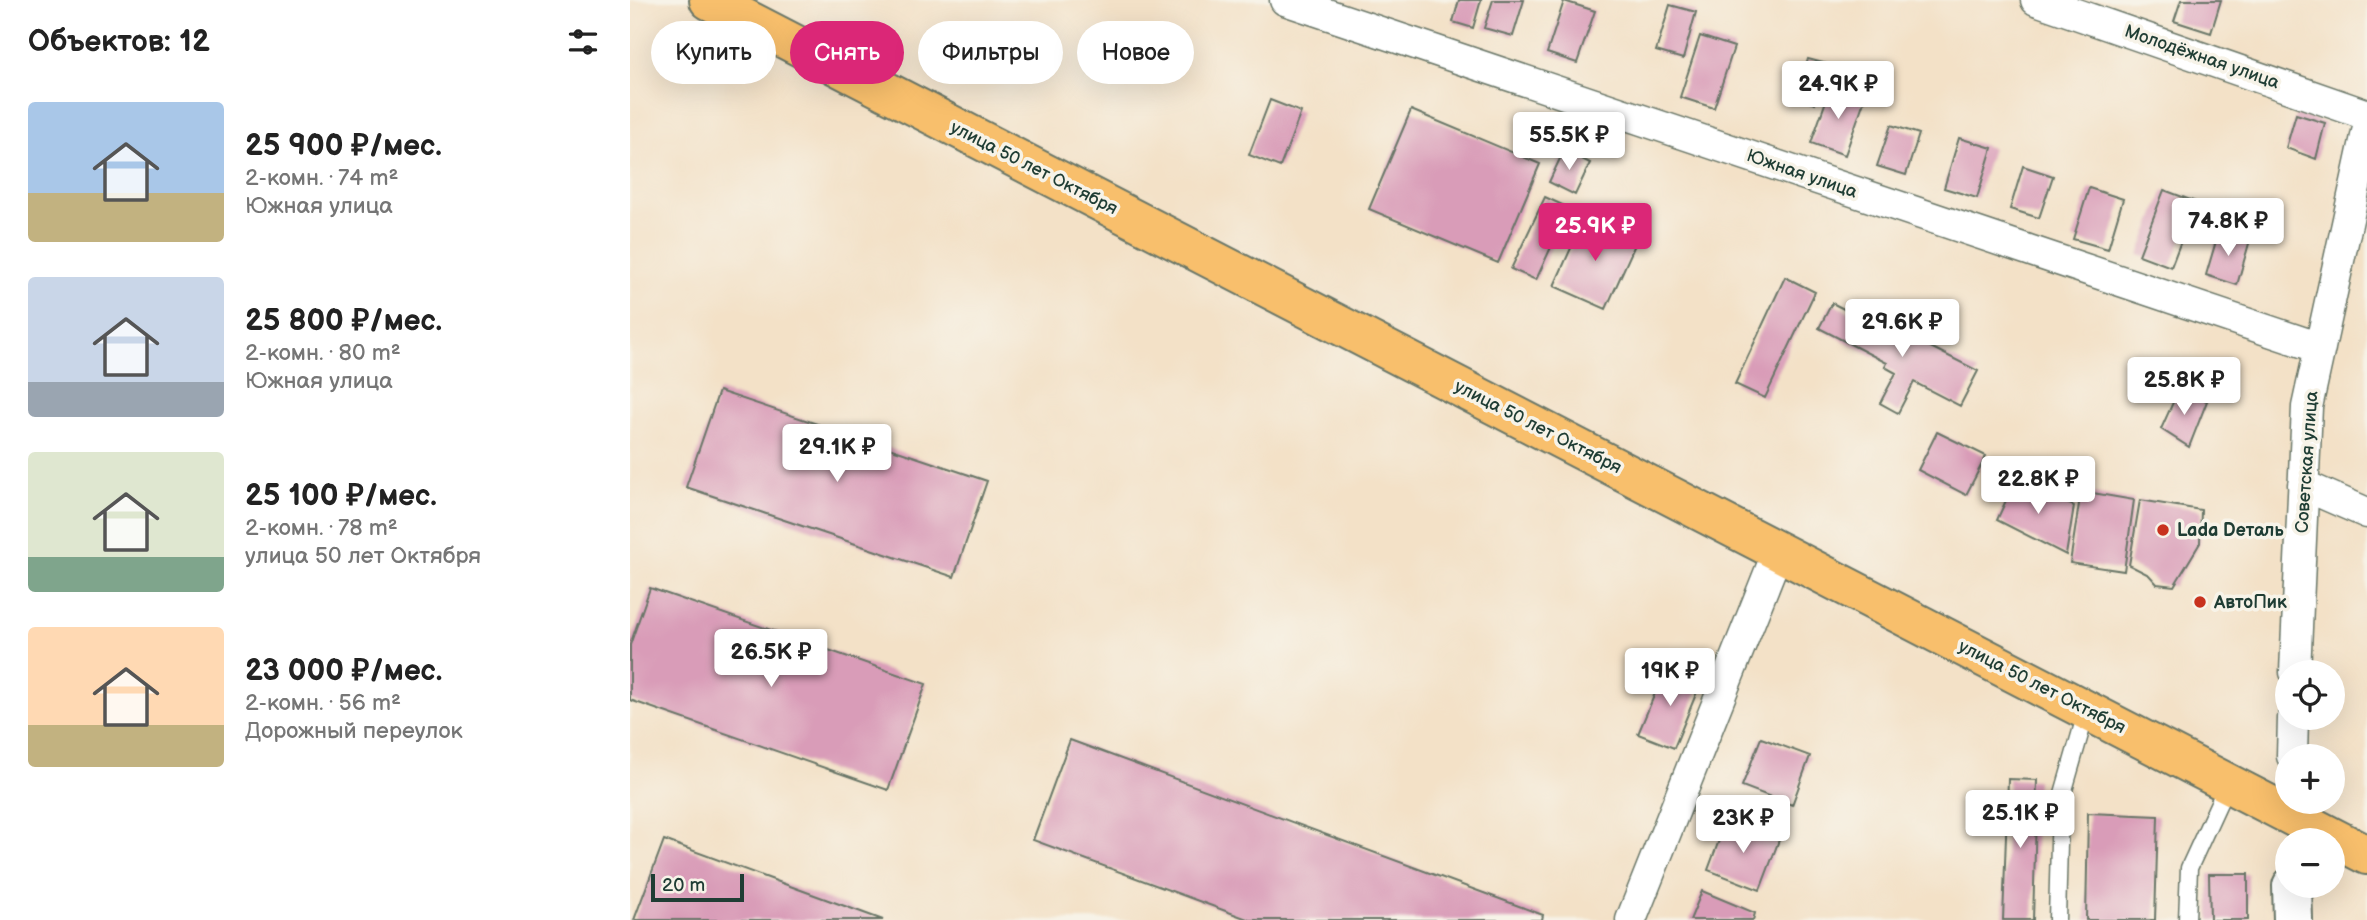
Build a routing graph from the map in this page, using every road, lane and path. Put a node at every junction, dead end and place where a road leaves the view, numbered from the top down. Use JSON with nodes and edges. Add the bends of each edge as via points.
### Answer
{"nodes":[{"id":1,"x":709,"y":0,"type":"edge"},
{"id":2,"x":1285,"y":0,"type":"edge"},
{"id":3,"x":2036,"y":0,"type":"edge"},
{"id":4,"x":2367,"y":115,"type":"edge"},
{"id":5,"x":2367,"y":132,"type":"edge"},
{"id":6,"x":2320,"y":348,"type":"junction"},
{"id":7,"x":2303,"y":485,"type":"junction"},
{"id":8,"x":2367,"y":513,"type":"edge"},
{"id":9,"x":1778,"y":551,"type":"junction"},
{"id":10,"x":2296,"y":660,"type":"edge"},
{"id":11,"x":2087,"y":710,"type":"junction"},
{"id":12,"x":2228,"y":783,"type":"junction"},
{"id":13,"x":2290,"y":819,"type":"edge"},
{"id":14,"x":2367,"y":855,"type":"edge"},
{"id":15,"x":2292,"y":898,"type":"edge"},
{"id":16,"x":1630,"y":920,"type":"edge"},
{"id":17,"x":2057,"y":920,"type":"edge"},
{"id":18,"x":2187,"y":920,"type":"edge"},
{"id":19,"x":2293,"y":920,"type":"edge"}],
"edges":[{"from":1,"to":9,"type":"main road","name":"улица 50 лет Октября"},
{"from":2,"to":6,"type":"street","name":"Южная улица"},
{"from":3,"to":4,"type":"street","name":"Молодёжная улица"},
{"from":5,"to":6,"type":"street","name":"Советская улица"},
{"from":6,"to":7,"type":"street","name":"Советская улица","via":[[2307,407]]},
{"from":7,"to":8,"type":"street"},
{"from":7,"to":10,"type":"street","name":"Советская улица"},
{"from":9,"to":11,"type":"main road","name":"улица 50 лет Октября"},
{"from":9,"to":16,"type":"street"},
{"from":11,"to":12,"type":"main road","name":"улица 50 лет Октября"},
{"from":11,"to":17,"type":"lane","via":[[2060,804]]},
{"from":12,"to":13,"type":"main road","name":"улица 50 лет Октября"},
{"from":12,"to":18,"type":"lane","via":[[2189,868]]},
{"from":13,"to":14,"type":"main road","name":"улица 50 лет Октября"},
{"from":15,"to":19,"type":"street"}]}
